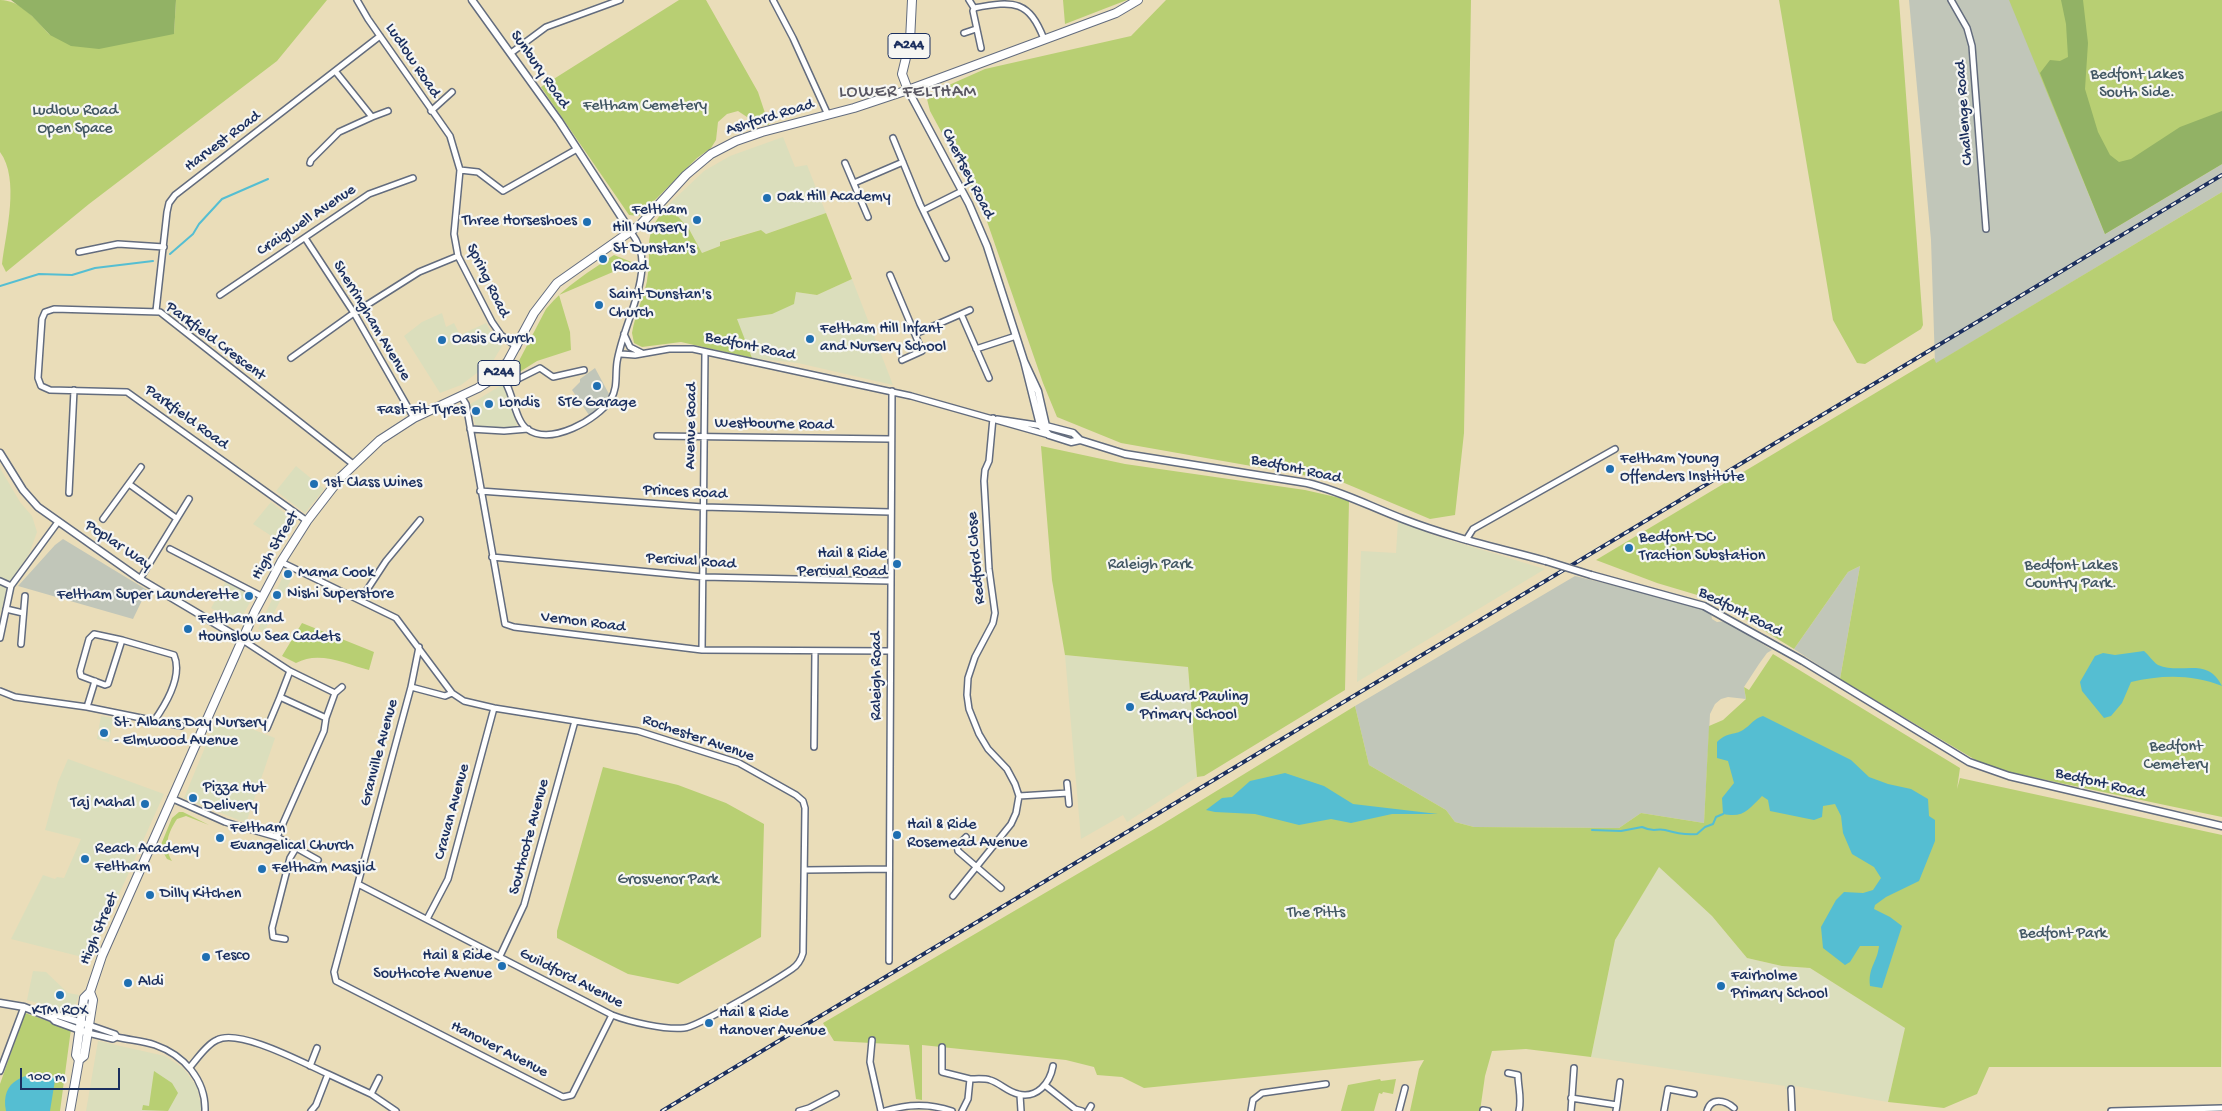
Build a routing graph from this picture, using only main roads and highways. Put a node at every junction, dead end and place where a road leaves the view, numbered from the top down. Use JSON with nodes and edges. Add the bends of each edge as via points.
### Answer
{"nodes":[{"id":1,"x":912,"y":0,"type":"edge"},
{"id":2,"x":1138,"y":0,"type":"edge"},
{"id":3,"x":908,"y":90,"type":"junction"},
{"id":4,"x":631,"y":232,"type":"joint"},
{"id":5,"x":90,"y":992,"type":"junction"},
{"id":6,"x":79,"y":1060,"type":"junction"},
{"id":7,"x":70,"y":1111,"type":"edge"}],
"edges":[{"from":1,"to":3,"type":"main road","name":"Chertsey Road","number":"A244","via":[[910,41],[902,74]]},
{"from":2,"to":3,"type":"main road","name":"Ashford Road","via":[[1116,13]]},
{"from":3,"to":4,"type":"main road","name":"Ashford Road","number":"A244","via":[[736,141],[711,154],[686,175]]},
{"from":4,"to":5,"type":"main road","name":"High Street","number":"A244","via":[[557,283],[534,313],[517,347],[499,372],[478,388],[414,418],[380,440],[353,464],[307,521],[281,562],[241,639]]},
{"from":5,"to":6,"type":"main road","name":"High Street","number":"A244","via":[[93,1000],[84,1056]]},
{"from":5,"to":6,"type":"main road","name":"High Street","number":"A244","via":[[84,998],[79,1026],[76,1055]]},
{"from":6,"to":7,"type":"main road","name":"High Street","number":"A244"}]}
